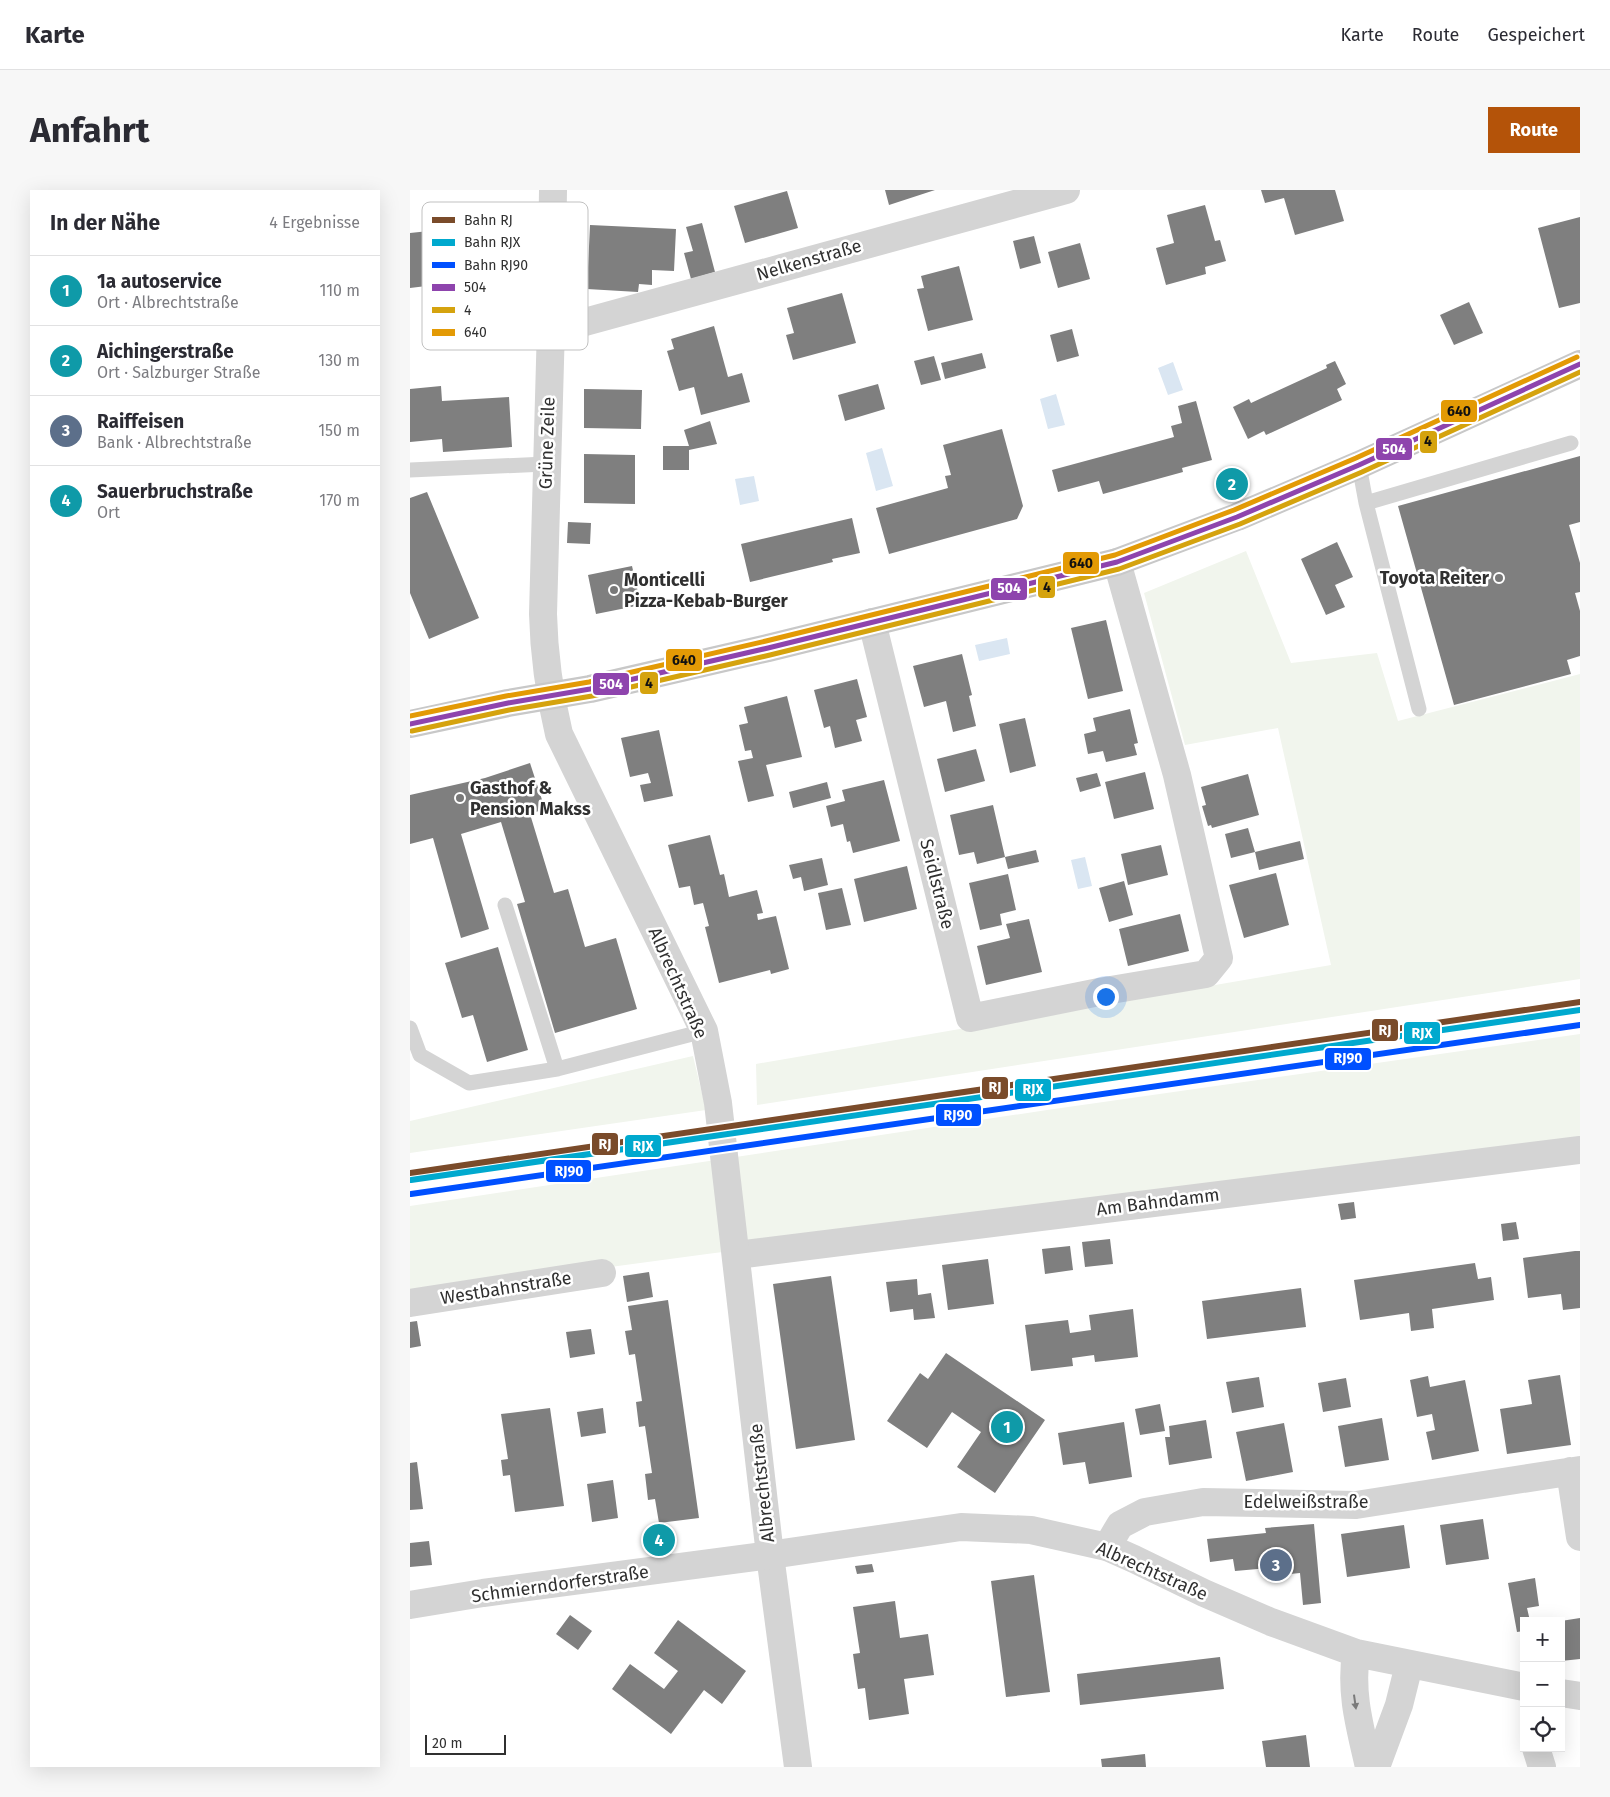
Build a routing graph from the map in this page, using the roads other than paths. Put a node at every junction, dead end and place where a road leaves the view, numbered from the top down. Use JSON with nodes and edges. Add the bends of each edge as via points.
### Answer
{"nodes":[{"id":1,"x":1066,"y":190,"type":"edge"},
{"id":2,"x":588,"y":321,"type":"edge"},
{"id":3,"x":551,"y":350,"type":"edge"},
{"id":4,"x":1580,"y":364,"type":"edge"},
{"id":5,"x":1572,"y":443,"type":"dead end"},
{"id":6,"x":546,"y":464,"type":"junction"},
{"id":7,"x":1359,"y":465,"type":"junction"},
{"id":8,"x":410,"y":470,"type":"edge"},
{"id":9,"x":1366,"y":503,"type":"junction"},
{"id":10,"x":1117,"y":562,"type":"junction"},
{"id":11,"x":872,"y":622,"type":"junction"},
{"id":12,"x":550,"y":695,"type":"junction"},
{"id":13,"x":1418,"y":709,"type":"dead end"},
{"id":14,"x":410,"y":724,"type":"edge"},
{"id":15,"x":505,"y":905,"type":"dead end"},
{"id":16,"x":410,"y":1028,"type":"edge"},
{"id":17,"x":704,"y":1031,"type":"junction"},
{"id":18,"x":557,"y":1069,"type":"junction"},
{"id":19,"x":1580,"y":1150,"type":"edge"},
{"id":20,"x":736,"y":1255,"type":"junction"},
{"id":21,"x":602,"y":1273,"type":"dead end"},
{"id":22,"x":410,"y":1303,"type":"edge"},
{"id":23,"x":1575,"y":1471,"type":"edge"},
{"id":24,"x":1580,"y":1537,"type":"edge"},
{"id":25,"x":1107,"y":1547,"type":"junction"},
{"id":26,"x":770,"y":1556,"type":"junction"},
{"id":27,"x":410,"y":1605,"type":"edge"},
{"id":28,"x":1356,"y":1654,"type":"junction"},
{"id":29,"x":1409,"y":1665,"type":"junction"},
{"id":30,"x":1520,"y":1686,"type":"edge"},
{"id":31,"x":1565,"y":1694,"type":"edge"},
{"id":32,"x":1580,"y":1696,"type":"edge"},
{"id":33,"x":1537,"y":1752,"type":"edge"},
{"id":34,"x":798,"y":1767,"type":"edge"},
{"id":35,"x":1369,"y":1767,"type":"edge"},
{"id":36,"x":1376,"y":1767,"type":"edge"},
{"id":37,"x":1542,"y":1767,"type":"edge"}],
"edges":[{"from":1,"to":2,"type":"street","name":"Nelkenstraße"},
{"from":3,"to":6,"type":"street","name":"Grüne Zeile"},
{"from":4,"to":7,"type":"main road"},
{"from":5,"to":9,"type":"lane"},
{"from":6,"to":8,"type":"lane"},
{"from":6,"to":12,"type":"street","name":"Grüne Zeile","via":[[543,614]]},
{"from":7,"to":9,"type":"lane"},
{"from":7,"to":10,"type":"main road","via":[[1237,517]]},
{"from":9,"to":13,"type":"lane"},
{"from":10,"to":11,"type":"main road"},
{"from":10,"to":11,"type":"street","name":"Seidlstraße","via":[[1178,775],[1219,958],[1206,974],[970,1018]]},
{"from":11,"to":12,"type":"main road","via":[[600,687]]},
{"from":12,"to":14,"type":"main road"},
{"from":12,"to":17,"type":"street","name":"Albrechtstraße","via":[[559,734]]},
{"from":15,"to":18,"type":"lane"},
{"from":16,"to":18,"type":"lane","via":[[420,1055],[469,1083]]},
{"from":17,"to":18,"type":"lane"},
{"from":17,"to":20,"type":"street","name":"Albrechtstraße","via":[[718,1103]]},
{"from":19,"to":20,"type":"street","name":"Am Bahndamm"},
{"from":20,"to":26,"type":"street","name":"Albrechtstraße"},
{"from":21,"to":22,"type":"street","name":"Westbahnstraße"},
{"from":23,"to":24,"type":"street"},
{"from":23,"to":25,"type":"street","name":"Edelweißstraße","via":[[1356,1505],[1203,1502],[1145,1512],[1120,1525]]},
{"from":25,"to":26,"type":"street","name":"Albrechtstraße","via":[[1031,1530],[961,1527]]},
{"from":25,"to":28,"type":"street","name":"Albrechtstraße","via":[[1271,1622]]},
{"from":26,"to":27,"type":"street","name":"Schmierndorferstraße"},
{"from":26,"to":34,"type":"street"},
{"from":28,"to":29,"type":"street","name":"Albrechtstraße"},
{"from":28,"to":35,"type":"street","one_way":true,"via":[[1354,1694]]},
{"from":29,"to":30,"type":"street","name":"Albrechtstraße"},
{"from":29,"to":36,"type":"street","via":[[1399,1705]]},
{"from":31,"to":32,"type":"street"},
{"from":33,"to":37,"type":"street"}]}
